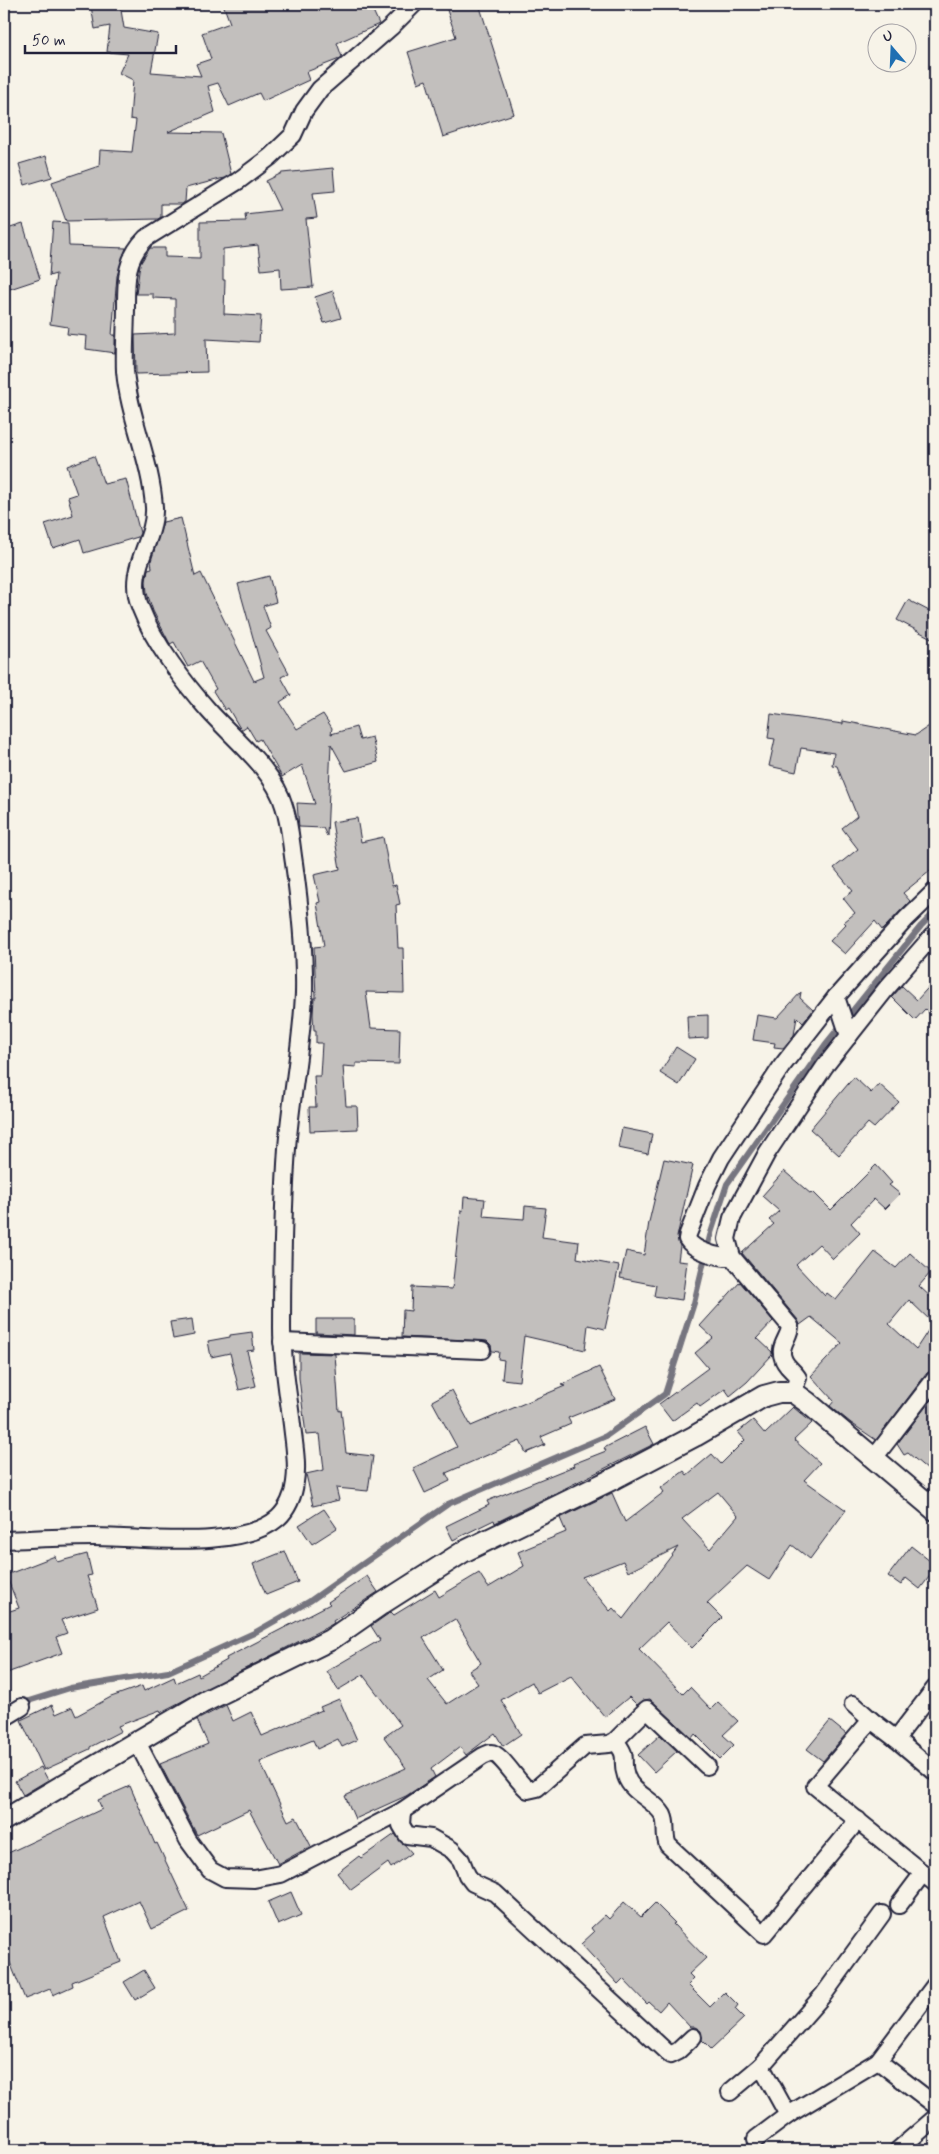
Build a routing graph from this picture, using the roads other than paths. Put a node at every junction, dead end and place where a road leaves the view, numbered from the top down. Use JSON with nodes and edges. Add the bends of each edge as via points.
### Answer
{"nodes":[{"id":1,"x":414,"y":4,"type":"edge"},
{"id":2,"x":935,"y":891,"type":"edge"},
{"id":3,"x":935,"y":933,"type":"edge"},
{"id":4,"x":837,"y":1000,"type":"junction"},
{"id":5,"x":848,"y":1033,"type":"junction"},
{"id":6,"x":732,"y":1257,"type":"junction"},
{"id":7,"x":282,"y":1342,"type":"junction"},
{"id":8,"x":482,"y":1350,"type":"dead end"},
{"id":9,"x":935,"y":1379,"type":"edge"},
{"id":10,"x":793,"y":1392,"type":"junction"},
{"id":11,"x":874,"y":1458,"type":"junction"},
{"id":12,"x":935,"y":1510,"type":"edge"},
{"id":13,"x":4,"y":1540,"type":"edge"},
{"id":14,"x":935,"y":1688,"type":"edge"},
{"id":15,"x":853,"y":1704,"type":"dead end"},
{"id":16,"x":22,"y":1707,"type":"dead end"},
{"id":17,"x":4,"y":1718,"type":"edge"},
{"id":18,"x":871,"y":1720,"type":"junction"},
{"id":19,"x":896,"y":1740,"type":"junction"},
{"id":20,"x":615,"y":1741,"type":"junction"},
{"id":21,"x":137,"y":1742,"type":"junction"},
{"id":22,"x":707,"y":1766,"type":"dead end"},
{"id":23,"x":935,"y":1772,"type":"edge"},
{"id":24,"x":402,"y":1811,"type":"junction"},
{"id":25,"x":4,"y":1820,"type":"edge"},
{"id":26,"x":858,"y":1820,"type":"junction"},
{"id":27,"x":929,"y":1878,"type":"edge"},
{"id":28,"x":899,"y":1905,"type":"dead end"},
{"id":29,"x":882,"y":1914,"type":"dead end"},
{"id":30,"x":935,"y":1985,"type":"edge"},
{"id":31,"x":693,"y":2037,"type":"dead end"},
{"id":32,"x":878,"y":2061,"type":"junction"},
{"id":33,"x":761,"y":2066,"type":"junction"},
{"id":34,"x":730,"y":2092,"type":"dead end"},
{"id":35,"x":935,"y":2105,"type":"edge"},
{"id":36,"x":788,"y":2115,"type":"junction"},
{"id":37,"x":935,"y":2118,"type":"edge"},
{"id":38,"x":756,"y":2139,"type":"dead end"},
{"id":39,"x":898,"y":2150,"type":"edge"}],
"edges":[{"from":1,"to":7,"type":"street","via":[[320,89],[304,111],[293,135],[270,157],[141,243],[130,261],[126,282],[125,372],[152,486],[154,512],[138,564],[136,587],[139,606],[183,678],[274,784],[284,805],[295,873],[304,953],[304,995],[282,1226]]},
{"from":2,"to":4,"type":"street","via":[[906,919]]},
{"from":3,"to":5,"type":"street"},
{"from":4,"to":5,"type":"street"},
{"from":4,"to":6,"type":"street","via":[[782,1066],[721,1158],[707,1186],[687,1239],[711,1254]]},
{"from":5,"to":6,"type":"street","via":[[772,1146],[732,1218],[727,1239]]},
{"from":6,"to":10,"type":"street","via":[[788,1322],[790,1331],[782,1349],[782,1358],[798,1378]]},
{"from":7,"to":8,"type":"street"},
{"from":7,"to":13,"type":"street","via":[[296,1458],[295,1484],[282,1515],[249,1533],[197,1539],[92,1537]]},
{"from":9,"to":11,"type":"street"},
{"from":10,"to":11,"type":"street"},
{"from":10,"to":21,"type":"street","via":[[764,1396],[615,1478],[463,1552],[330,1640],[225,1691]]},
{"from":11,"to":12,"type":"street"},
{"from":14,"to":19,"type":"street"},
{"from":15,"to":18,"type":"street"},
{"from":16,"to":17,"type":"street"},
{"from":18,"to":19,"type":"street"},
{"from":18,"to":26,"type":"street","via":[[814,1786]]},
{"from":19,"to":23,"type":"street"},
{"from":20,"to":22,"type":"street","via":[[647,1709]]},
{"from":20,"to":24,"type":"street","via":[[585,1746],[537,1788],[528,1790],[499,1755],[492,1753]]},
{"from":20,"to":26,"type":"street","via":[[625,1754],[626,1776],[664,1816],[668,1845],[764,1934]]},
{"from":21,"to":24,"type":"street","via":[[188,1840],[210,1870],[225,1878],[254,1879],[281,1874]]},
{"from":21,"to":25,"type":"street"},
{"from":24,"to":31,"type":"street","via":[[401,1825],[407,1835],[431,1838],[452,1850],[473,1883],[495,1893],[670,2055]]},
{"from":26,"to":27,"type":"street"},
{"from":27,"to":28,"type":"street"},
{"from":29,"to":33,"type":"street","via":[[824,1994]]},
{"from":30,"to":32,"type":"street"},
{"from":32,"to":35,"type":"street"},
{"from":32,"to":36,"type":"street"},
{"from":33,"to":34,"type":"street"},
{"from":33,"to":36,"type":"street"},
{"from":36,"to":38,"type":"street"},
{"from":37,"to":39,"type":"street"}]}
